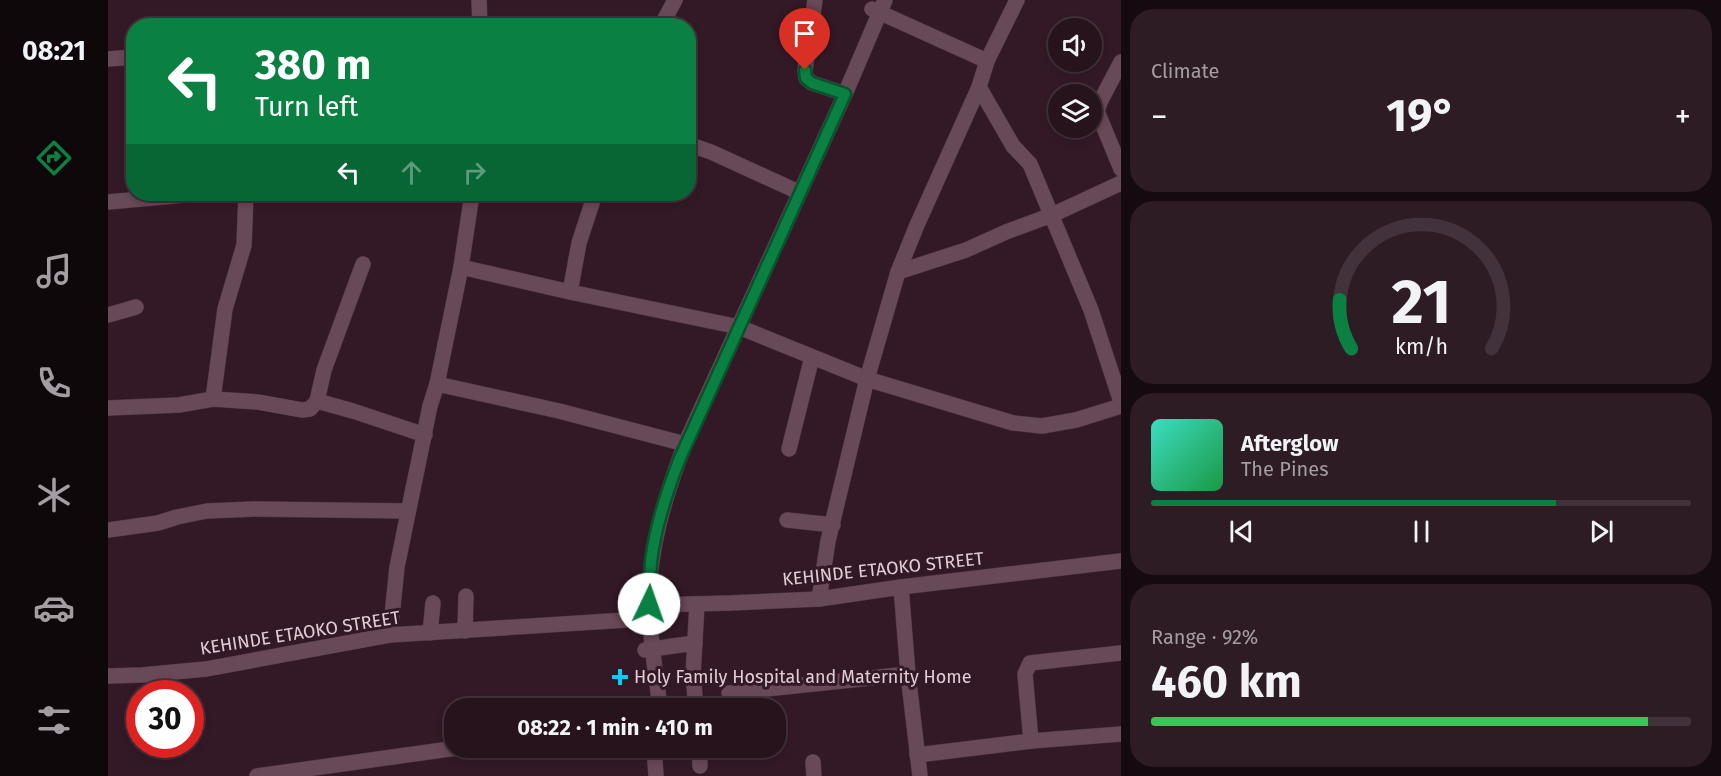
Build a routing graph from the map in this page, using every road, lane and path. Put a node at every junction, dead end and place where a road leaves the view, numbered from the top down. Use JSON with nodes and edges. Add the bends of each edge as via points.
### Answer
{"nodes":[{"id":1,"x":479,"y":0,"type":"edge"},
{"id":2,"x":675,"y":0,"type":"edge"},
{"id":3,"x":815,"y":0,"type":"edge"},
{"id":4,"x":1017,"y":0,"type":"edge"},
{"id":5,"x":878,"y":5,"type":"edge"},
{"id":6,"x":480,"y":18,"type":"edge"},
{"id":7,"x":665,"y":18,"type":"edge"},
{"id":8,"x":126,"y":58,"type":"edge"},
{"id":9,"x":108,"y":59,"type":"edge"},
{"id":10,"x":987,"y":61,"type":"junction"},
{"id":11,"x":1121,"y":62,"type":"edge"},
{"id":12,"x":979,"y":87,"type":"junction"},
{"id":13,"x":841,"y":93,"type":"junction"},
{"id":14,"x":696,"y":147,"type":"edge"},
{"id":15,"x":1121,"y":169,"type":"edge"},
{"id":16,"x":1121,"y":183,"type":"edge"},
{"id":17,"x":796,"y":191,"type":"junction"},
{"id":18,"x":126,"y":200,"type":"edge"},
{"id":19,"x":246,"y":201,"type":"edge"},
{"id":20,"x":471,"y":201,"type":"edge"},
{"id":21,"x":593,"y":201,"type":"edge"},
{"id":22,"x":108,"y":202,"type":"edge"},
{"id":23,"x":1052,"y":215,"type":"junction"},
{"id":24,"x":363,"y":264,"type":"dead end"},
{"id":25,"x":461,"y":267,"type":"junction"},
{"id":26,"x":898,"y":272,"type":"junction"},
{"id":27,"x":570,"y":292,"type":"junction"},
{"id":28,"x":136,"y":308,"type":"dead end"},
{"id":29,"x":108,"y":315,"type":"edge"},
{"id":30,"x":734,"y":326,"type":"junction"},
{"id":31,"x":812,"y":357,"type":"junction"},
{"id":32,"x":867,"y":379,"type":"junction"},
{"id":33,"x":437,"y":384,"type":"junction"},
{"id":34,"x":213,"y":399,"type":"junction"},
{"id":35,"x":317,"y":401,"type":"junction"},
{"id":36,"x":1121,"y":404,"type":"edge"},
{"id":37,"x":108,"y":408,"type":"edge"},
{"id":38,"x":425,"y":435,"type":"junction"},
{"id":39,"x":681,"y":443,"type":"junction"},
{"id":40,"x":789,"y":449,"type":"dead end"},
{"id":41,"x":408,"y":511,"type":"junction"},
{"id":42,"x":787,"y":520,"type":"dead end"},
{"id":43,"x":833,"y":525,"type":"junction"},
{"id":44,"x":108,"y":530,"type":"edge"},
{"id":45,"x":1121,"y":561,"type":"edge"},
{"id":46,"x":901,"y":587,"type":"junction"},
{"id":47,"x":466,"y":596,"type":"dead end"},
{"id":48,"x":819,"y":599,"type":"junction"},
{"id":49,"x":433,"y":603,"type":"dead end"},
{"id":50,"x":649,"y":604,"type":"junction"},
{"id":51,"x":697,"y":604,"type":"junction"},
{"id":52,"x":642,"y":619,"type":"junction"},
{"id":53,"x":465,"y":631,"type":"junction"},
{"id":54,"x":430,"y":633,"type":"junction"},
{"id":55,"x":390,"y":635,"type":"junction"},
{"id":56,"x":695,"y":644,"type":"junction"},
{"id":57,"x":649,"y":650,"type":"junction"},
{"id":58,"x":1121,"y":653,"type":"edge"},
{"id":59,"x":908,"y":674,"type":"junction"},
{"id":60,"x":108,"y":676,"type":"edge"},
{"id":61,"x":729,"y":693,"type":"dead end"},
{"id":62,"x":654,"y":698,"type":"edge"},
{"id":63,"x":695,"y":698,"type":"edge"},
{"id":64,"x":1121,"y":734,"type":"edge"},
{"id":65,"x":1030,"y":741,"type":"junction"},
{"id":66,"x":444,"y":750,"type":"edge"},
{"id":67,"x":917,"y":755,"type":"junction"},
{"id":68,"x":655,"y":758,"type":"edge"},
{"id":69,"x":664,"y":758,"type":"edge"},
{"id":70,"x":700,"y":758,"type":"edge"},
{"id":71,"x":700,"y":766,"type":"dead end"},
{"id":72,"x":257,"y":776,"type":"edge"},
{"id":73,"x":656,"y":776,"type":"edge"},
{"id":74,"x":666,"y":776,"type":"edge"},
{"id":75,"x":920,"y":776,"type":"edge"}],
"edges":[{"from":1,"to":6,"type":"street"},
{"from":2,"to":7,"type":"street"},
{"from":3,"to":13,"type":"street","via":[[806,78]]},
{"from":4,"to":10,"type":"street"},
{"from":5,"to":10,"type":"street"},
{"from":5,"to":13,"type":"street"},
{"from":8,"to":9,"type":"street"},
{"from":10,"to":12,"type":"street"},
{"from":11,"to":15,"type":"street","via":[[1097,111]]},
{"from":12,"to":23,"type":"street","via":[[1013,146],[1030,164]]},
{"from":12,"to":26,"type":"street"},
{"from":13,"to":17,"type":"street"},
{"from":14,"to":17,"type":"street"},
{"from":16,"to":23,"type":"street"},
{"from":17,"to":30,"type":"street"},
{"from":18,"to":22,"type":"street"},
{"from":19,"to":34,"type":"street","via":[[243,245],[225,309]]},
{"from":20,"to":25,"type":"street"},
{"from":21,"to":27,"type":"street","via":[[579,243]]},
{"from":23,"to":26,"type":"street"},
{"from":23,"to":36,"type":"street","via":[[1091,310]]},
{"from":24,"to":35,"type":"street","via":[[324,370]]},
{"from":25,"to":27,"type":"street"},
{"from":25,"to":33,"type":"street"},
{"from":26,"to":32,"type":"street"},
{"from":27,"to":30,"type":"street"},
{"from":28,"to":29,"type":"street"},
{"from":30,"to":31,"type":"street"},
{"from":30,"to":39,"type":"street"},
{"from":31,"to":32,"type":"street"},
{"from":31,"to":40,"type":"street"},
{"from":32,"to":36,"type":"street","via":[[1013,423],[1042,426],[1076,420]]},
{"from":32,"to":43,"type":"street"},
{"from":33,"to":38,"type":"street"},
{"from":33,"to":39,"type":"street"},
{"from":34,"to":35,"type":"street","via":[[302,410],[310,409]]},
{"from":34,"to":37,"type":"street","via":[[179,405]]},
{"from":35,"to":38,"type":"street"},
{"from":38,"to":41,"type":"street"},
{"from":39,"to":50,"type":"street","via":[[651,561]]},
{"from":39,"to":52,"type":"street","via":[[659,492],[649,528]]},
{"from":41,"to":44,"type":"street","via":[[207,511]]},
{"from":41,"to":55,"type":"street"},
{"from":42,"to":43,"type":"street"},
{"from":43,"to":48,"type":"street"},
{"from":45,"to":46,"type":"street","name":"KEHINDE ETAOKO STREET"},
{"from":46,"to":48,"type":"street","name":"KEHINDE ETAOKO STREET"},
{"from":46,"to":59,"type":"street"},
{"from":47,"to":53,"type":"street"},
{"from":48,"to":51,"type":"street","name":"KEHINDE ETAOKO STREET"},
{"from":49,"to":54,"type":"street"},
{"from":50,"to":51,"type":"street","name":"KEHINDE ETAOKO STREET"},
{"from":50,"to":57,"type":"street"},
{"from":51,"to":56,"type":"street"},
{"from":52,"to":53,"type":"street","name":"KEHINDE ETAOKO STREET"},
{"from":52,"to":57,"type":"street"},
{"from":53,"to":54,"type":"street","name":"KEHINDE ETAOKO STREET"},
{"from":54,"to":55,"type":"street","name":"KEHINDE ETAOKO STREET"},
{"from":55,"to":60,"type":"street","name":"KEHINDE ETAOKO STREET","via":[[206,669]]},
{"from":56,"to":57,"type":"street"},
{"from":56,"to":63,"type":"street"},
{"from":57,"to":62,"type":"street"},
{"from":58,"to":65,"type":"street","via":[[1030,663],[1026,674]]},
{"from":59,"to":61,"type":"street"},
{"from":59,"to":67,"type":"street"},
{"from":64,"to":65,"type":"street"},
{"from":65,"to":67,"type":"street"},
{"from":66,"to":72,"type":"street"},
{"from":67,"to":75,"type":"street"},
{"from":68,"to":73,"type":"street"},
{"from":69,"to":74,"type":"street"},
{"from":70,"to":71,"type":"street"}]}
